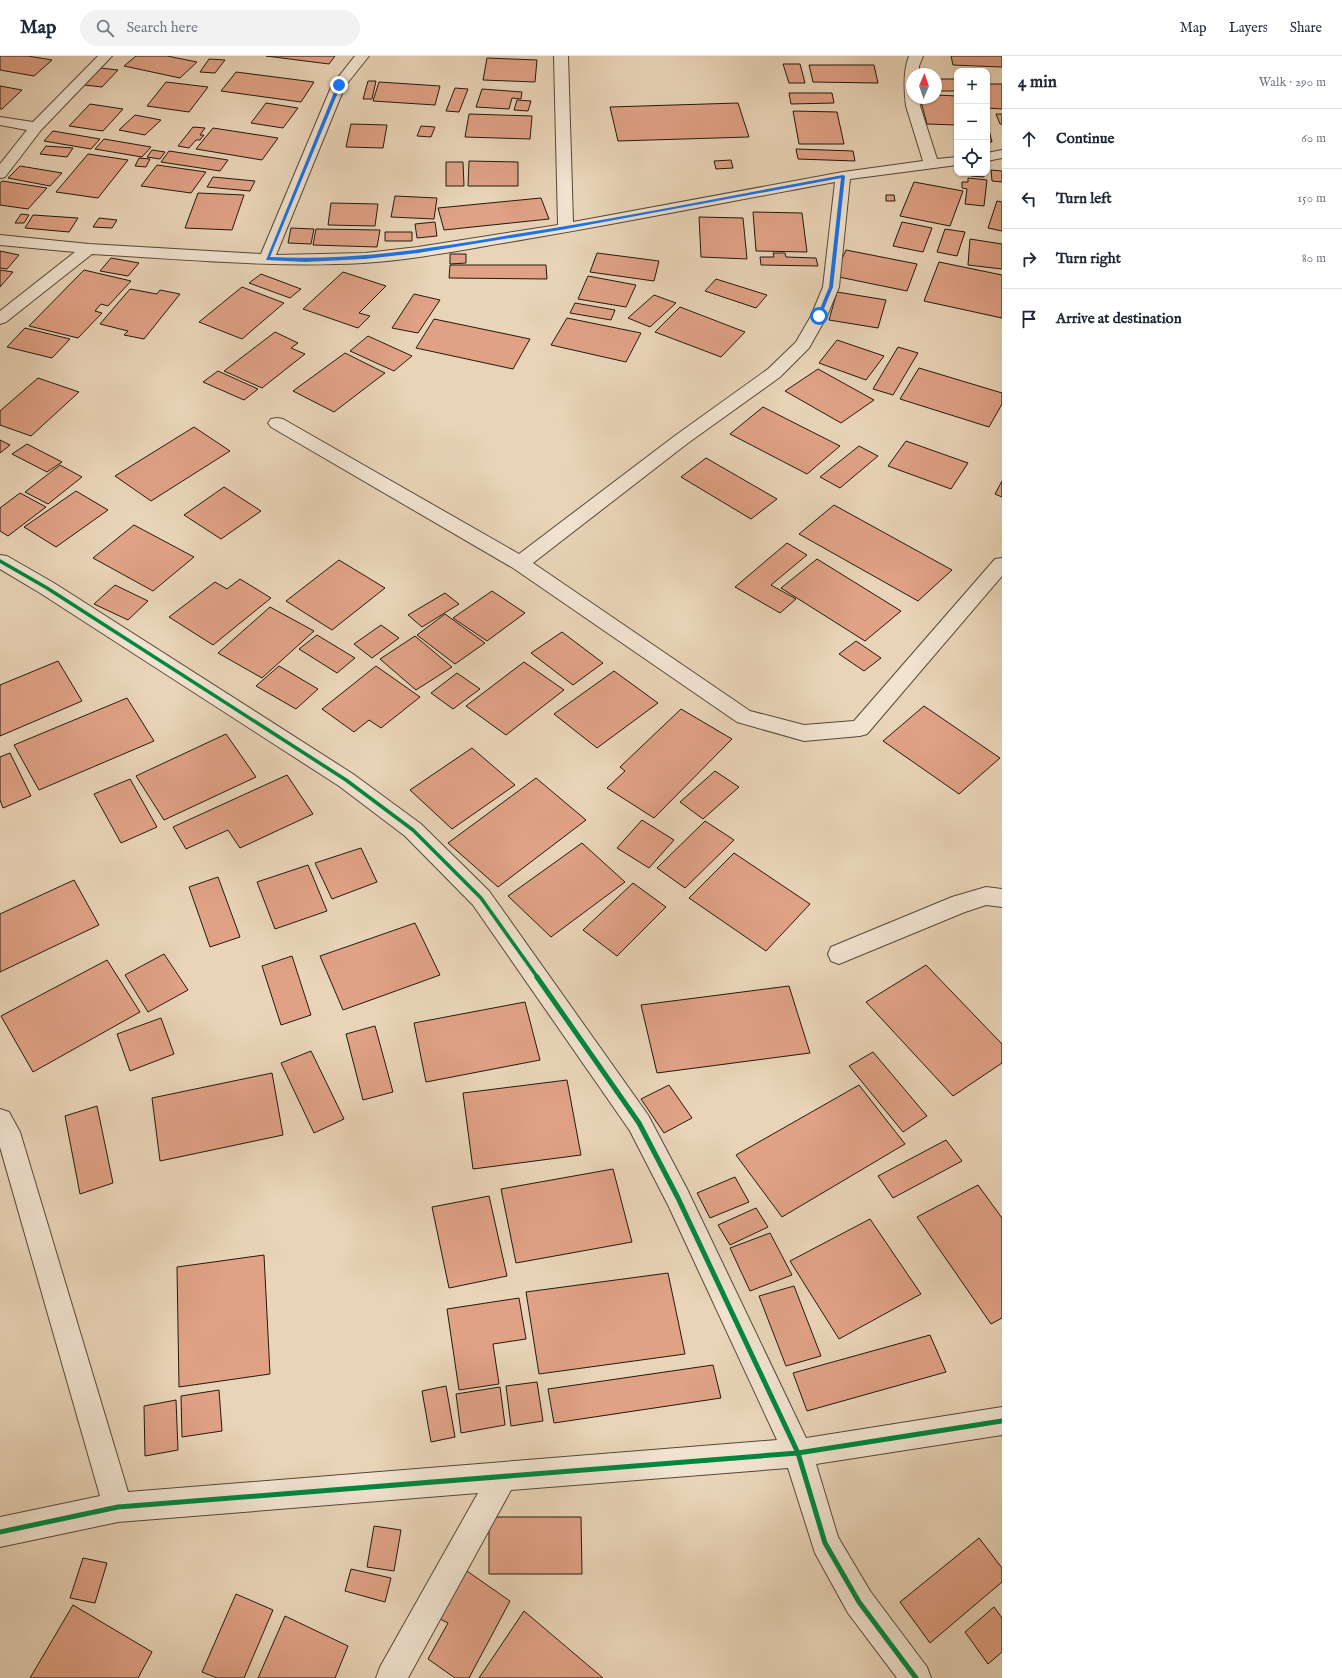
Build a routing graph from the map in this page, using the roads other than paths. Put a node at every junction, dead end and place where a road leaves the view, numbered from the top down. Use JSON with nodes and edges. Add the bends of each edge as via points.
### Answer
{"nodes":[{"id":1,"x":104,"y":56,"type":"edge"},
{"id":2,"x":362,"y":56,"type":"edge"},
{"id":3,"x":561,"y":56,"type":"edge"},
{"id":4,"x":916,"y":56,"type":"edge"},
{"id":5,"x":912,"y":68,"type":"edge"},
{"id":6,"x":913,"y":104,"type":"edge"},
{"id":7,"x":0,"y":121,"type":"edge"},
{"id":8,"x":36,"y":127,"type":"junction"},
{"id":9,"x":1002,"y":154,"type":"edge"},
{"id":10,"x":990,"y":156,"type":"edge"},
{"id":11,"x":954,"y":161,"type":"edge"},
{"id":12,"x":931,"y":164,"type":"junction"},
{"id":13,"x":0,"y":174,"type":"edge"},
{"id":14,"x":843,"y":176,"type":"junction"},
{"id":15,"x":566,"y":228,"type":"junction"},
{"id":16,"x":0,"y":240,"type":"edge"},
{"id":17,"x":89,"y":249,"type":"junction"},
{"id":18,"x":267,"y":259,"type":"junction"},
{"id":19,"x":0,"y":319,"type":"edge"},
{"id":20,"x":277,"y":423,"type":"dead end"},
{"id":21,"x":0,"y":561,"type":"edge"},
{"id":22,"x":520,"y":563,"type":"junction"},
{"id":23,"x":1002,"y":564,"type":"edge"},
{"id":24,"x":1002,"y":898,"type":"edge"},
{"id":25,"x":840,"y":954,"type":"dead end"},
{"id":26,"x":0,"y":1120,"type":"edge"},
{"id":27,"x":1002,"y":1421,"type":"edge"},
{"id":28,"x":798,"y":1453,"type":"junction"},
{"id":29,"x":504,"y":1476,"type":"junction"},
{"id":30,"x":118,"y":1507,"type":"junction"},
{"id":31,"x":0,"y":1532,"type":"edge"},
{"id":32,"x":391,"y":1678,"type":"edge"},
{"id":33,"x":916,"y":1678,"type":"edge"}],
"edges":[{"from":1,"to":8,"type":"street"},
{"from":2,"to":18,"type":"street","via":[[339,85]]},
{"from":3,"to":15,"type":"street"},
{"from":4,"to":5,"type":"street"},
{"from":6,"to":12,"type":"street"},
{"from":7,"to":8,"type":"street"},
{"from":8,"to":13,"type":"street"},
{"from":9,"to":10,"type":"street"},
{"from":11,"to":12,"type":"street"},
{"from":12,"to":14,"type":"street"},
{"from":14,"to":15,"type":"street"},
{"from":14,"to":22,"type":"street","via":[[831,287],[803,345],[774,373],[682,439]]},
{"from":15,"to":18,"type":"street","via":[[365,258]]},
{"from":16,"to":17,"type":"street"},
{"from":17,"to":18,"type":"street"},
{"from":17,"to":19,"type":"street"},
{"from":20,"to":22,"type":"street"},
{"from":21,"to":28,"type":"street","via":[[47,588],[346,780],[413,830],[481,898],[639,1123],[678,1198]]},
{"from":22,"to":23,"type":"street","via":[[744,717],[804,733],[860,728]]},
{"from":24,"to":25,"type":"street","via":[[986,896],[960,904]]},
{"from":26,"to":30,"type":"street","via":[[8,1132]]},
{"from":27,"to":28,"type":"street"},
{"from":28,"to":29,"type":"street"},
{"from":28,"to":33,"type":"street","via":[[825,1543],[859,1602]]},
{"from":29,"to":30,"type":"street"},
{"from":29,"to":32,"type":"street"},
{"from":30,"to":31,"type":"street"}]}
